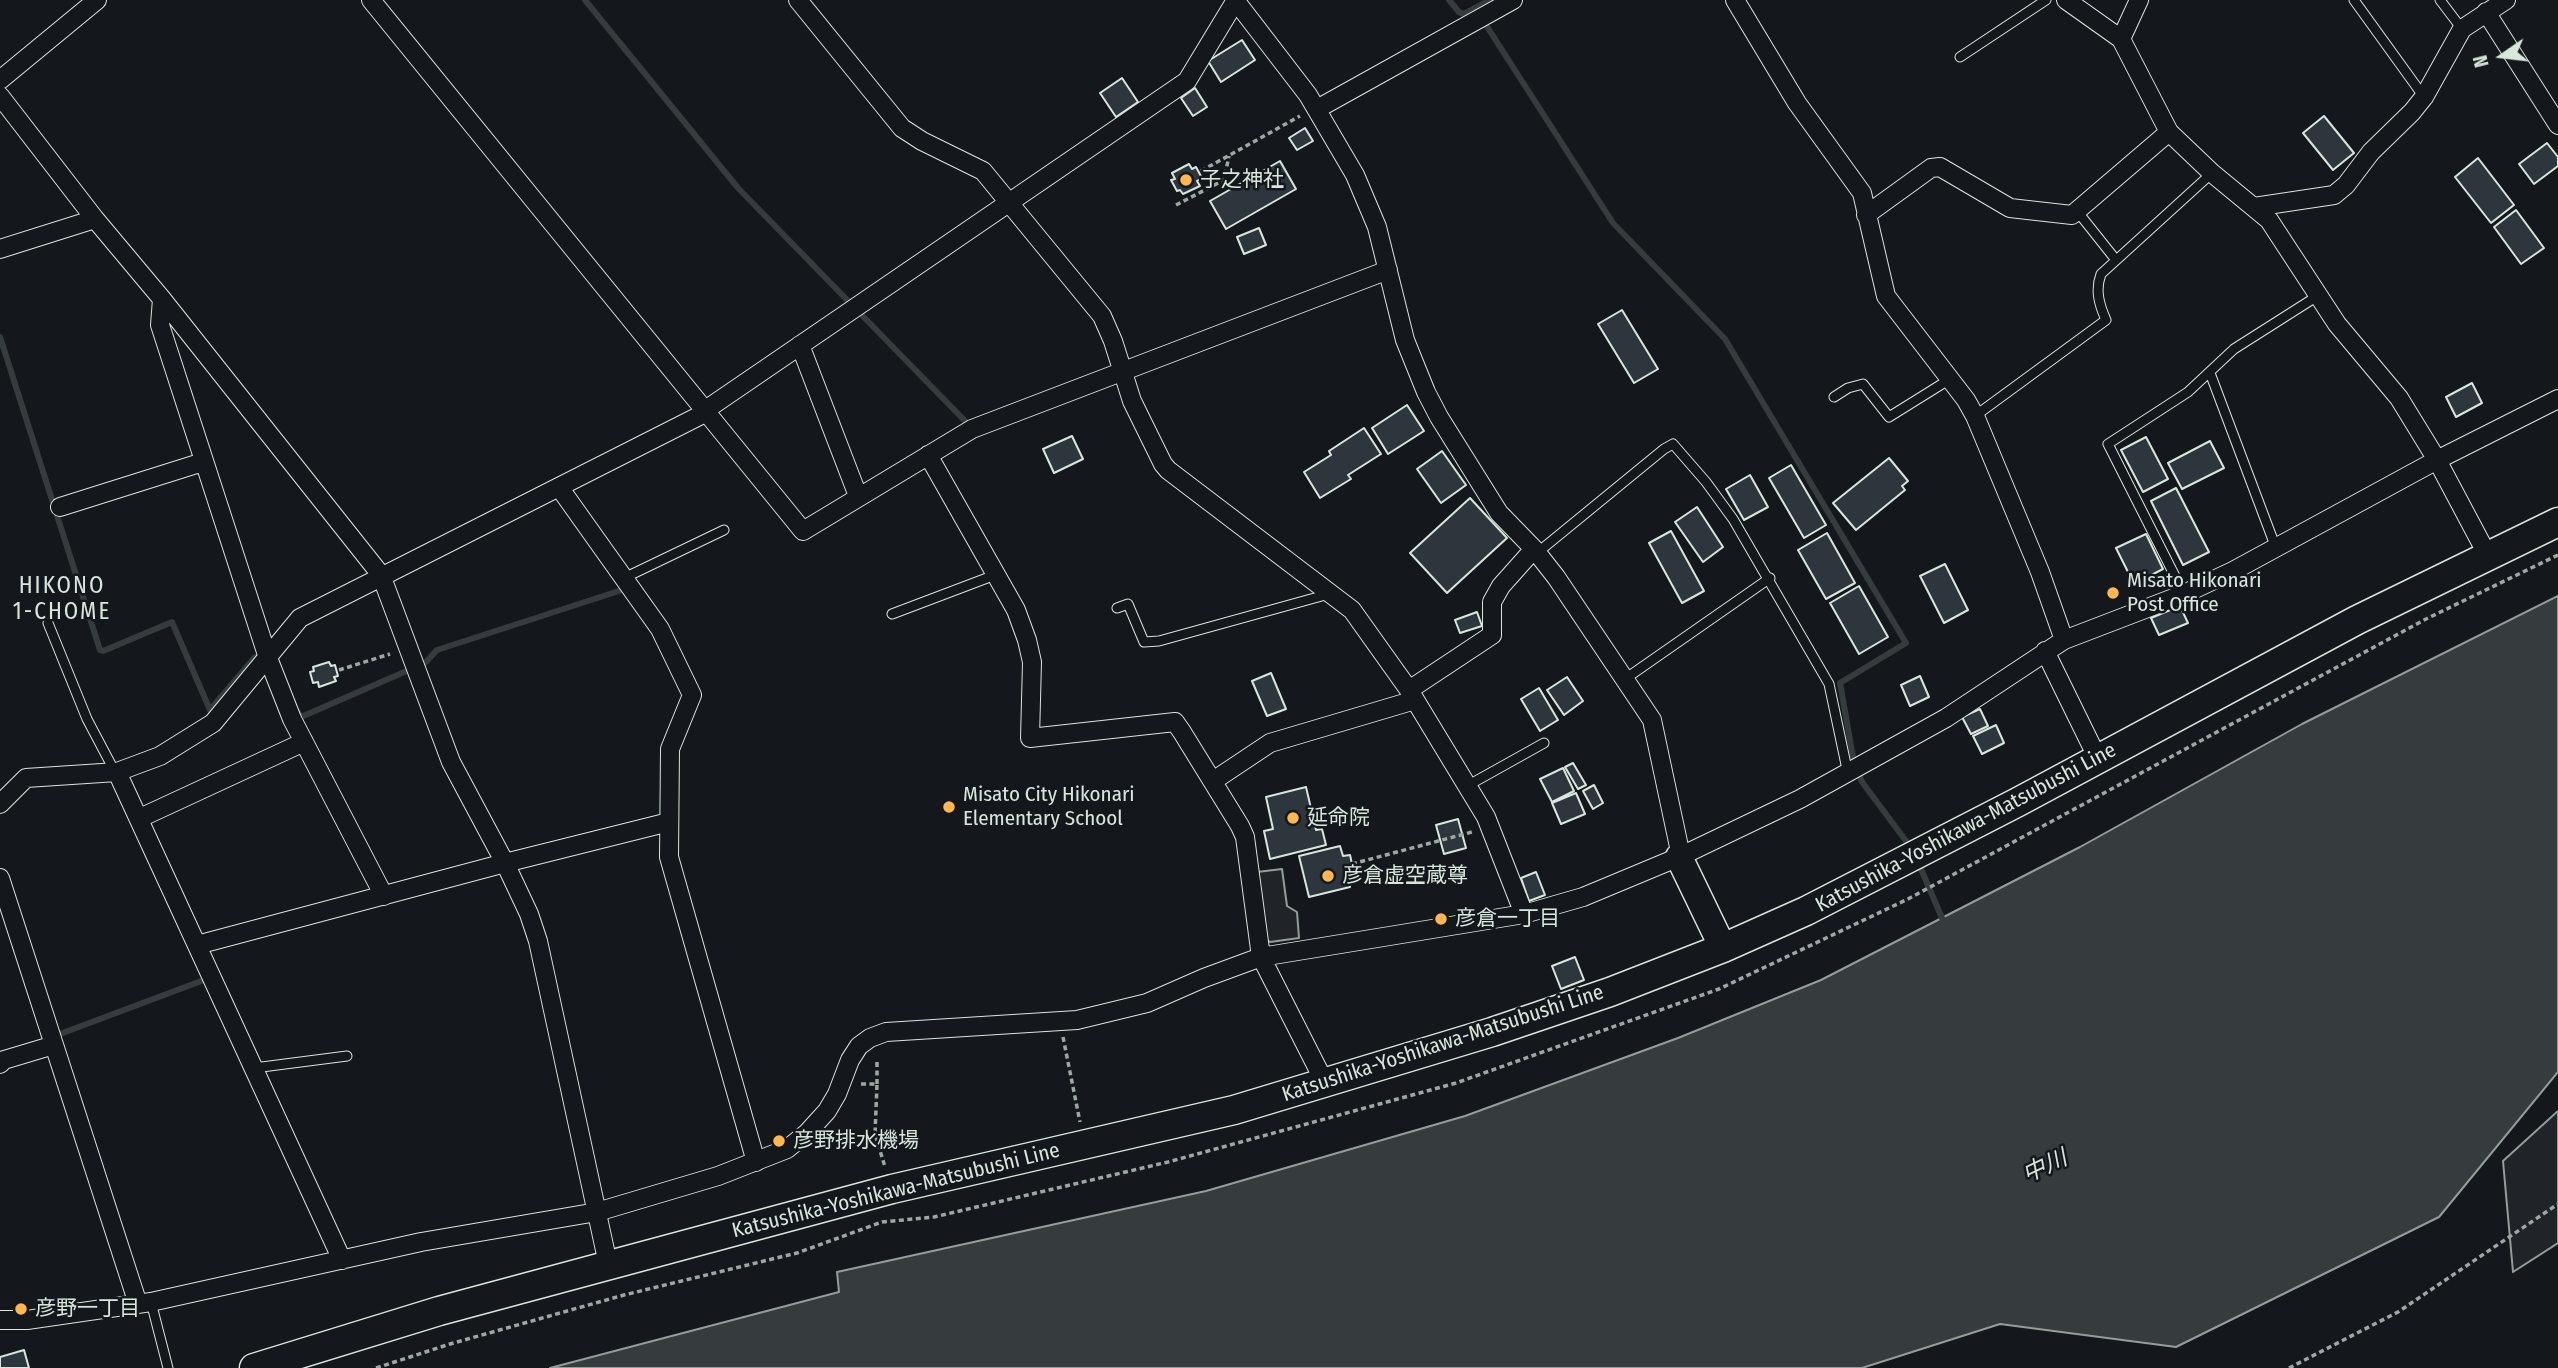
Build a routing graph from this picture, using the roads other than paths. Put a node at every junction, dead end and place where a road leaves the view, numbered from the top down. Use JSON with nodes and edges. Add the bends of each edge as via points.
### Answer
{"nodes":[{"id":1,"x":97,"y":0,"type":"edge"},
{"id":2,"x":371,"y":0,"type":"edge"},
{"id":3,"x":798,"y":0,"type":"edge"},
{"id":4,"x":1235,"y":0,"type":"edge"},
{"id":5,"x":1513,"y":0,"type":"edge"},
{"id":6,"x":1735,"y":0,"type":"edge"},
{"id":7,"x":2046,"y":0,"type":"edge"},
{"id":8,"x":2066,"y":0,"type":"edge"},
{"id":9,"x":2139,"y":0,"type":"edge"},
{"id":10,"x":2355,"y":0,"type":"edge"},
{"id":11,"x":2440,"y":0,"type":"edge"},
{"id":12,"x":2506,"y":0,"type":"edge"},
{"id":13,"x":2486,"y":12,"type":"junction"},
{"id":14,"x":2462,"y":29,"type":"junction"},
{"id":15,"x":2120,"y":39,"type":"junction"},
{"id":16,"x":1960,"y":57,"type":"dead end"},
{"id":17,"x":0,"y":80,"type":"edge"},
{"id":18,"x":0,"y":96,"type":"edge"},
{"id":19,"x":2424,"y":97,"type":"junction"},
{"id":20,"x":1317,"y":109,"type":"junction"},
{"id":21,"x":2558,"y":125,"type":"edge"},
{"id":22,"x":2169,"y":132,"type":"junction"},
{"id":23,"x":2212,"y":173,"type":"junction"},
{"id":24,"x":1008,"y":201,"type":"junction"},
{"id":25,"x":2254,"y":207,"type":"junction"},
{"id":26,"x":2077,"y":211,"type":"junction"},
{"id":27,"x":1866,"y":215,"type":"junction"},
{"id":28,"x":95,"y":219,"type":"junction"},
{"id":29,"x":0,"y":248,"type":"edge"},
{"id":30,"x":2116,"y":260,"type":"junction"},
{"id":31,"x":1388,"y":270,"type":"junction"},
{"id":32,"x":2319,"y":295,"type":"junction"},
{"id":33,"x":162,"y":299,"type":"junction"},
{"id":34,"x":800,"y":345,"type":"junction"},
{"id":35,"x":1123,"y":371,"type":"junction"},
{"id":36,"x":2210,"y":373,"type":"junction"},
{"id":37,"x":1950,"y":379,"type":"junction"},
{"id":38,"x":1834,"y":397,"type":"dead end"},
{"id":39,"x":2558,"y":399,"type":"edge"},
{"id":40,"x":705,"y":412,"type":"junction"},
{"id":41,"x":1975,"y":416,"type":"junction"},
{"id":42,"x":928,"y":455,"type":"junction"},
{"id":43,"x":2437,"y":460,"type":"junction"},
{"id":44,"x":203,"y":462,"type":"junction"},
{"id":45,"x":559,"y":487,"type":"junction"},
{"id":46,"x":858,"y":496,"type":"junction"},
{"id":47,"x":61,"y":507,"type":"dead end"},
{"id":48,"x":2558,"y":522,"type":"edge"},
{"id":49,"x":724,"y":530,"type":"dead end"},
{"id":50,"x":2276,"y":548,"type":"junction"},
{"id":51,"x":1536,"y":551,"type":"junction"},
{"id":52,"x":2488,"y":556,"type":"junction"},
{"id":53,"x":381,"y":575,"type":"junction"},
{"id":54,"x":995,"y":575,"type":"junction"},
{"id":55,"x":1770,"y":578,"type":"junction"},
{"id":56,"x":622,"y":579,"type":"junction"},
{"id":57,"x":1331,"y":593,"type":"junction"},
{"id":58,"x":2184,"y":594,"type":"junction"},
{"id":59,"x":1116,"y":608,"type":"dead end"},
{"id":60,"x":892,"y":614,"type":"dead end"},
{"id":61,"x":48,"y":623,"type":"dead end"},
{"id":62,"x":2064,"y":640,"type":"junction"},
{"id":63,"x":2045,"y":651,"type":"junction"},
{"id":64,"x":268,"y":658,"type":"junction"},
{"id":65,"x":1625,"y":680,"type":"junction"},
{"id":66,"x":1412,"y":695,"type":"junction"},
{"id":67,"x":304,"y":742,"type":"junction"},
{"id":68,"x":1544,"y":743,"type":"dead end"},
{"id":69,"x":2098,"y":759,"type":"junction"},
{"id":70,"x":116,"y":772,"type":"junction"},
{"id":71,"x":1848,"y":774,"type":"junction"},
{"id":72,"x":1213,"y":781,"type":"junction"},
{"id":73,"x":1467,"y":786,"type":"junction"},
{"id":74,"x":0,"y":804,"type":"edge"},
{"id":75,"x":140,"y":818,"type":"junction"},
{"id":76,"x":669,"y":822,"type":"junction"},
{"id":77,"x":1680,"y":857,"type":"junction"},
{"id":78,"x":505,"y":863,"type":"junction"},
{"id":79,"x":0,"y":878,"type":"edge"},
{"id":80,"x":384,"y":896,"type":"junction"},
{"id":81,"x":1524,"y":914,"type":"junction"},
{"id":82,"x":197,"y":945,"type":"junction"},
{"id":83,"x":1723,"y":948,"type":"junction"},
{"id":84,"x":1261,"y":957,"type":"junction"},
{"id":85,"x":54,"y":1045,"type":"junction"},
{"id":86,"x":347,"y":1056,"type":"dead end"},
{"id":87,"x":0,"y":1064,"type":"edge"},
{"id":88,"x":254,"y":1068,"type":"junction"},
{"id":89,"x":1325,"y":1083,"type":"junction"},
{"id":90,"x":756,"y":1162,"type":"junction"},
{"id":91,"x":597,"y":1212,"type":"junction"},
{"id":92,"x":342,"y":1260,"type":"junction"},
{"id":93,"x":608,"y":1264,"type":"junction"},
{"id":94,"x":145,"y":1303,"type":"junction"},
{"id":95,"x":0,"y":1320,"type":"edge"},
{"id":96,"x":168,"y":1368,"type":"edge"},
{"id":97,"x":254,"y":1368,"type":"edge"}],
"edges":[{"from":1,"to":17,"type":"street"},
{"from":2,"to":40,"type":"street"},
{"from":3,"to":24,"type":"street","via":[[902,128],[983,170]]},
{"from":4,"to":20,"type":"street"},
{"from":4,"to":24,"type":"street","via":[[1187,81]]},
{"from":5,"to":20,"type":"street"},
{"from":6,"to":27,"type":"street","via":[[1797,103],[1861,192]]},
{"from":7,"to":16,"type":"lane"},
{"from":8,"to":15,"type":"street"},
{"from":9,"to":15,"type":"street"},
{"from":10,"to":19,"type":"lane"},
{"from":11,"to":14,"type":"lane"},
{"from":12,"to":13,"type":"street"},
{"from":13,"to":14,"type":"street"},
{"from":13,"to":21,"type":"street"},
{"from":14,"to":19,"type":"street"},
{"from":15,"to":22,"type":"street"},
{"from":18,"to":28,"type":"street"},
{"from":19,"to":25,"type":"street","via":[[2333,195]]},
{"from":20,"to":31,"type":"street","via":[[1355,175],[1377,227]]},
{"from":22,"to":23,"type":"street"},
{"from":22,"to":26,"type":"street"},
{"from":23,"to":25,"type":"street"},
{"from":23,"to":30,"type":"lane"},
{"from":24,"to":34,"type":"street"},
{"from":24,"to":35,"type":"street","via":[[1102,316]]},
{"from":25,"to":32,"type":"street","via":[[2269,219]]},
{"from":26,"to":27,"type":"street","via":[[2059,215],[2010,208],[1940,167],[1931,168]]},
{"from":26,"to":30,"type":"lane"},
{"from":27,"to":37,"type":"street","via":[[1886,296]]},
{"from":28,"to":29,"type":"street"},
{"from":28,"to":33,"type":"street"},
{"from":30,"to":41,"type":"lane","via":[[2097,283],[2106,320]]},
{"from":31,"to":35,"type":"street"},
{"from":31,"to":51,"type":"street","via":[[1405,340],[1434,408],[1499,513]]},
{"from":32,"to":36,"type":"lane","via":[[2234,349]]},
{"from":32,"to":43,"type":"street","via":[[2337,324],[2399,398]]},
{"from":33,"to":44,"type":"street","via":[[160,325]]},
{"from":33,"to":53,"type":"street"},
{"from":34,"to":40,"type":"street"},
{"from":34,"to":46,"type":"street"},
{"from":35,"to":42,"type":"street","via":[[972,429]]},
{"from":35,"to":57,"type":"street","via":[[1132,401],[1168,470]]},
{"from":36,"to":50,"type":"lane"},
{"from":36,"to":58,"type":"lane","via":[[2108,444]]},
{"from":37,"to":38,"type":"lane","via":[[1889,417],[1863,384]]},
{"from":37,"to":41,"type":"street"},
{"from":39,"to":43,"type":"street"},
{"from":40,"to":45,"type":"street"},
{"from":40,"to":46,"type":"street","via":[[803,531]]},
{"from":41,"to":62,"type":"street"},
{"from":42,"to":46,"type":"street"},
{"from":42,"to":54,"type":"street"},
{"from":43,"to":50,"type":"street"},
{"from":43,"to":52,"type":"street"},
{"from":44,"to":47,"type":"street"},
{"from":44,"to":64,"type":"street"},
{"from":45,"to":53,"type":"street"},
{"from":45,"to":56,"type":"street"},
{"from":48,"to":52,"type":"main road","name":"Katsushika-Yoshikawa-Matsubushi Line"},
{"from":49,"to":56,"type":"lane"},
{"from":50,"to":58,"type":"street"},
{"from":51,"to":55,"type":"lane","via":[[1673,444],[1726,509]]},
{"from":51,"to":65,"type":"street"},
{"from":51,"to":66,"type":"street","via":[[1501,586],[1492,602],[1492,635]]},
{"from":52,"to":69,"type":"main road","name":"Katsushika-Yoshikawa-Matsubushi Line","via":[[2357,620]]},
{"from":53,"to":64,"type":"street","via":[[300,618]]},
{"from":53,"to":78,"type":"street","via":[[452,762]]},
{"from":54,"to":60,"type":"lane"},
{"from":54,"to":72,"type":"street","via":[[1016,610],[1032,662],[1030,738],[1175,722]]},
{"from":55,"to":65,"type":"lane"},
{"from":55,"to":71,"type":"lane","via":[[1829,684]]},
{"from":56,"to":76,"type":"street","via":[[660,629],[692,695],[670,749]]},
{"from":57,"to":59,"type":"lane","via":[[1159,641],[1144,642],[1128,604]]},
{"from":57,"to":66,"type":"street","via":[[1352,610]]},
{"from":58,"to":62,"type":"street"},
{"from":61,"to":70,"type":"lane","via":[[87,719]]},
{"from":62,"to":63,"type":"street"},
{"from":63,"to":69,"type":"street"},
{"from":63,"to":71,"type":"street","via":[[1946,718]]},
{"from":64,"to":67,"type":"street"},
{"from":64,"to":70,"type":"street","via":[[213,723],[160,756]]},
{"from":65,"to":77,"type":"street","via":[[1651,720]]},
{"from":66,"to":72,"type":"street","via":[[1270,743]]},
{"from":66,"to":73,"type":"street"},
{"from":67,"to":75,"type":"street"},
{"from":67,"to":80,"type":"street"},
{"from":68,"to":73,"type":"lane"},
{"from":69,"to":83,"type":"main road","name":"Katsushika-Yoshikawa-Matsubushi Line","via":[[1906,861]]},
{"from":70,"to":74,"type":"street","via":[[26,778]]},
{"from":70,"to":75,"type":"street"},
{"from":71,"to":77,"type":"street"},
{"from":72,"to":84,"type":"street","via":[[1245,837]]},
{"from":73,"to":81,"type":"street","via":[[1491,827]]},
{"from":75,"to":82,"type":"street"},
{"from":76,"to":78,"type":"street"},
{"from":76,"to":90,"type":"street","via":[[669,857]]},
{"from":77,"to":81,"type":"street","via":[[1583,897]]},
{"from":77,"to":83,"type":"street"},
{"from":78,"to":80,"type":"street"},
{"from":78,"to":91,"type":"street","via":[[538,941]]},
{"from":79,"to":85,"type":"street"},
{"from":80,"to":82,"type":"street"},
{"from":81,"to":84,"type":"street"},
{"from":82,"to":88,"type":"street"},
{"from":83,"to":89,"type":"main road","name":"Katsushika-Yoshikawa-Matsubushi Line","via":[[1505,1028]]},
{"from":84,"to":89,"type":"street"},
{"from":84,"to":90,"type":"street","via":[[1147,1003],[1077,1020],[886,1032],[870,1038],[859,1046],[827,1111],[807,1133],[787,1149]]},
{"from":85,"to":87,"type":"street"},
{"from":85,"to":94,"type":"street"},
{"from":86,"to":88,"type":"lane"},
{"from":88,"to":92,"type":"street"},
{"from":89,"to":93,"type":"main road","name":"Katsushika-Yoshikawa-Matsubushi Line","via":[[1234,1110],[892,1189]]},
{"from":90,"to":91,"type":"street"},
{"from":91,"to":92,"type":"street"},
{"from":91,"to":93,"type":"street"},
{"from":92,"to":94,"type":"street"},
{"from":93,"to":97,"type":"main road","name":"Katsushika-Yoshikawa-Matsubushi Line"},
{"from":94,"to":95,"type":"street"},
{"from":94,"to":96,"type":"lane"}]}
